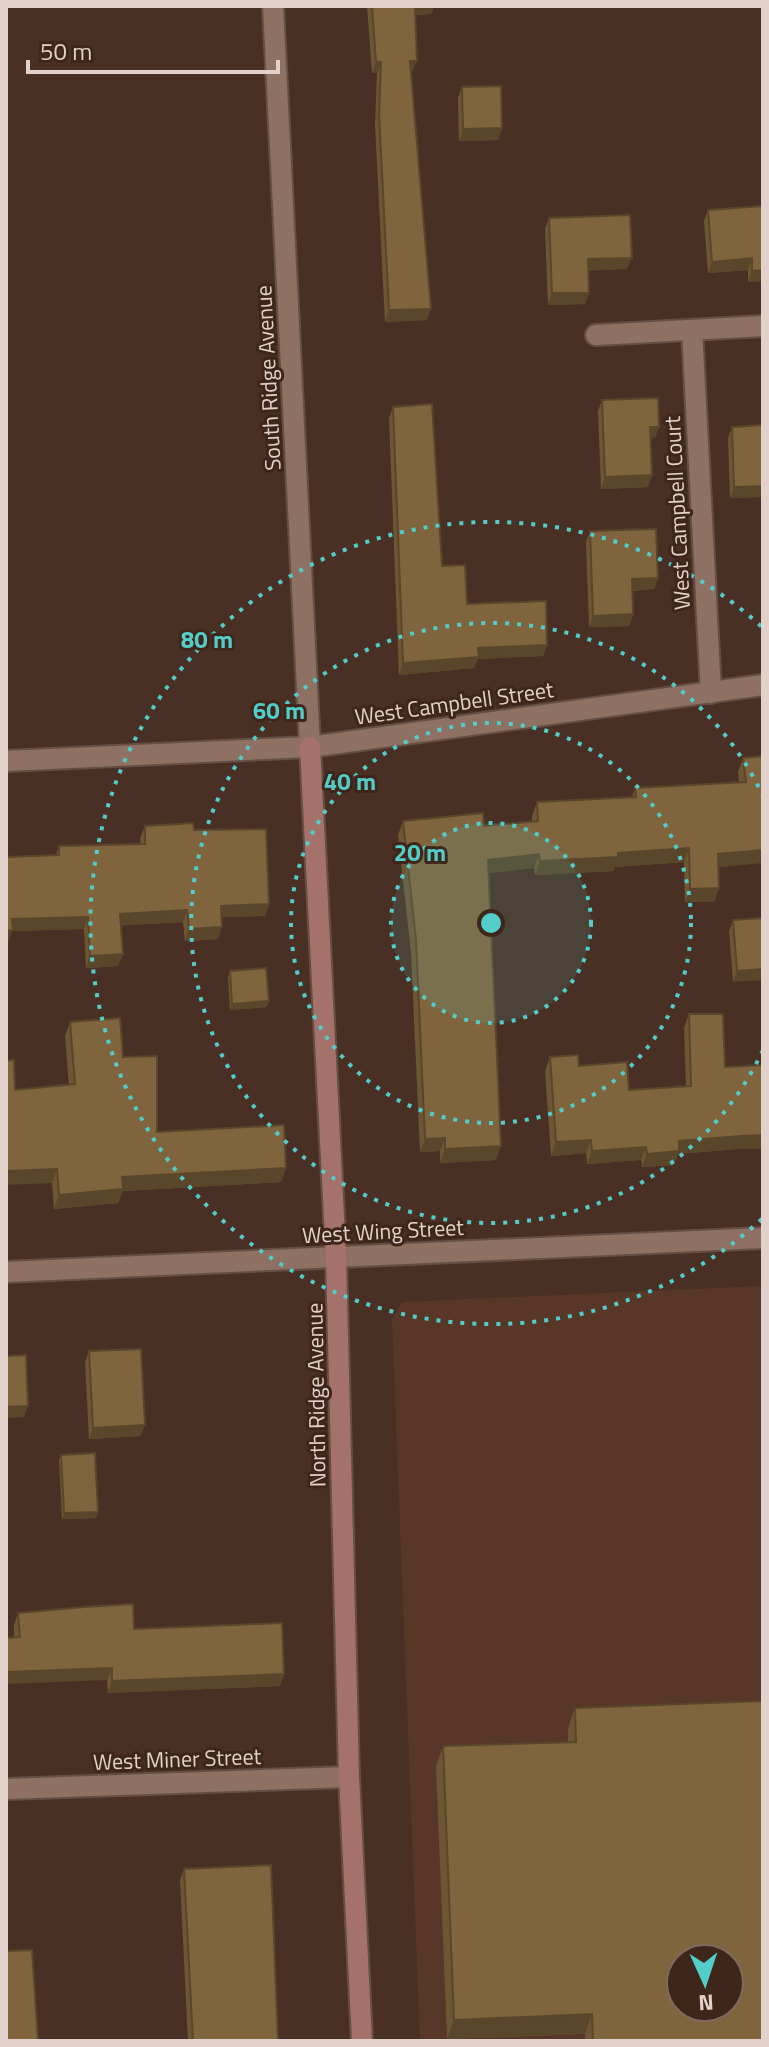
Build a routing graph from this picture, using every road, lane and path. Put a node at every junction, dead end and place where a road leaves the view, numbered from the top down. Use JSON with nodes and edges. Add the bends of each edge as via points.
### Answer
{"nodes":[{"id":1,"x":273,"y":6,"type":"edge"},
{"id":2,"x":763,"y":326,"type":"edge"},
{"id":3,"x":692,"y":330,"type":"junction"},
{"id":4,"x":596,"y":335,"type":"dead end"},
{"id":5,"x":763,"y":685,"type":"edge"},
{"id":6,"x":711,"y":693,"type":"junction"},
{"id":7,"x":310,"y":747,"type":"junction"},
{"id":8,"x":6,"y":761,"type":"edge"},
{"id":9,"x":763,"y":1238,"type":"edge"},
{"id":10,"x":336,"y":1257,"type":"junction"},
{"id":11,"x":6,"y":1272,"type":"edge"},
{"id":12,"x":349,"y":1777,"type":"junction"},
{"id":13,"x":6,"y":1789,"type":"edge"},
{"id":14,"x":362,"y":2041,"type":"edge"}],
"edges":[{"from":1,"to":7,"type":"street","name":"South Ridge Avenue"},
{"from":2,"to":3,"type":"street"},
{"from":3,"to":4,"type":"street"},
{"from":3,"to":6,"type":"street","name":"West Campbell Court"},
{"from":5,"to":6,"type":"street","name":"West Campbell Street"},
{"from":6,"to":7,"type":"street","name":"West Campbell Street"},
{"from":7,"to":8,"type":"street","name":"West Campbell Street"},
{"from":7,"to":10,"type":"street","name":"North Ridge Avenue"},
{"from":9,"to":10,"type":"street","name":"West Wing Street"},
{"from":10,"to":11,"type":"street","name":"West Wing Street"},
{"from":10,"to":12,"type":"street","name":"North Ridge Avenue"},
{"from":12,"to":13,"type":"street","name":"West Miner Street"},
{"from":12,"to":14,"type":"street","name":"North Ridge Avenue"}]}
